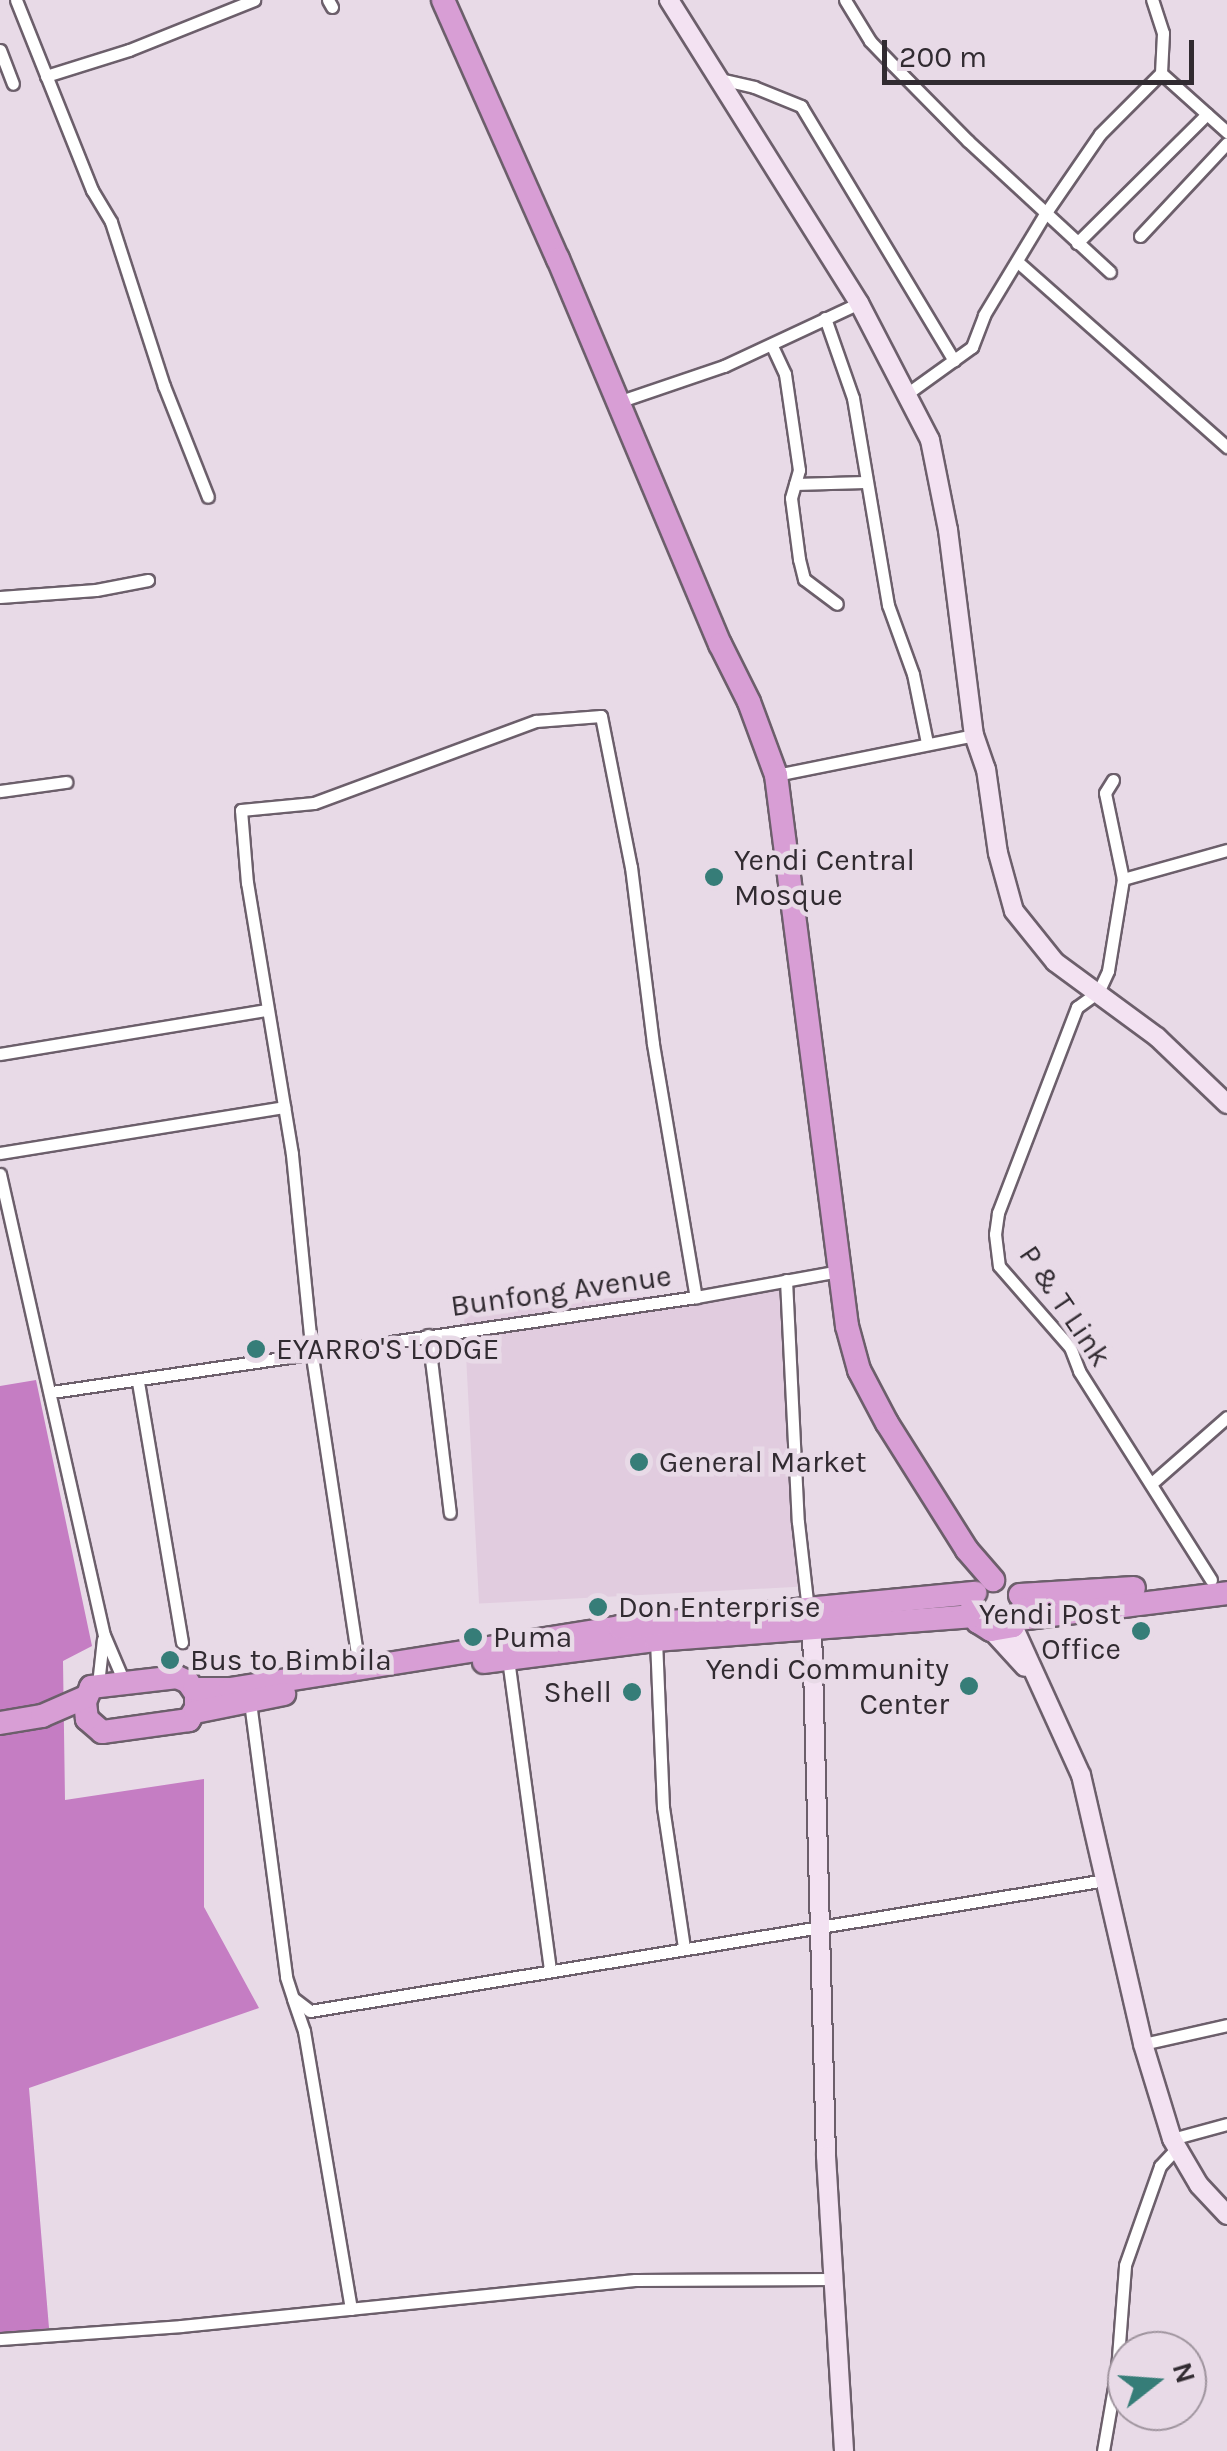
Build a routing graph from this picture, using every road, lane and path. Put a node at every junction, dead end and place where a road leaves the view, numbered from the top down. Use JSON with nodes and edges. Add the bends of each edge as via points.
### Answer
{"nodes":[{"id":1,"x":16,"y":0,"type":"edge"},
{"id":2,"x":254,"y":0,"type":"edge"},
{"id":3,"x":443,"y":0,"type":"edge"},
{"id":4,"x":669,"y":0,"type":"edge"},
{"id":5,"x":845,"y":0,"type":"edge"},
{"id":6,"x":1152,"y":0,"type":"edge"},
{"id":7,"x":0,"y":50,"type":"edge"},
{"id":8,"x":1161,"y":74,"type":"junction"},
{"id":9,"x":46,"y":76,"type":"junction"},
{"id":10,"x":720,"y":79,"type":"junction"},
{"id":11,"x":13,"y":84,"type":"dead end"},
{"id":12,"x":1206,"y":114,"type":"junction"},
{"id":13,"x":1227,"y":132,"type":"edge"},
{"id":14,"x":1227,"y":143,"type":"edge"},
{"id":15,"x":1045,"y":214,"type":"junction"},
{"id":16,"x":1140,"y":236,"type":"dead end"},
{"id":17,"x":1077,"y":242,"type":"junction"},
{"id":18,"x":1018,"y":262,"type":"junction"},
{"id":19,"x":1110,"y":272,"type":"dead end"},
{"id":20,"x":859,"y":303,"type":"junction"},
{"id":21,"x":825,"y":318,"type":"junction"},
{"id":22,"x":772,"y":346,"type":"junction"},
{"id":23,"x":954,"y":361,"type":"junction"},
{"id":24,"x":908,"y":393,"type":"junction"},
{"id":25,"x":616,"y":403,"type":"junction"},
{"id":26,"x":1227,"y":446,"type":"edge"},
{"id":27,"x":865,"y":482,"type":"junction"},
{"id":28,"x":795,"y":484,"type":"junction"},
{"id":29,"x":208,"y":496,"type":"dead end"},
{"id":30,"x":148,"y":580,"type":"dead end"},
{"id":31,"x":0,"y":597,"type":"edge"},
{"id":32,"x":838,"y":604,"type":"dead end"},
{"id":33,"x":974,"y":735,"type":"junction"},
{"id":34,"x":927,"y":743,"type":"junction"},
{"id":35,"x":776,"y":775,"type":"junction"},
{"id":36,"x":1113,"y":780,"type":"dead end"},
{"id":37,"x":66,"y":782,"type":"dead end"},
{"id":38,"x":0,"y":791,"type":"edge"},
{"id":39,"x":1227,"y":850,"type":"edge"},
{"id":40,"x":1122,"y":879,"type":"junction"},
{"id":41,"x":1098,"y":992,"type":"junction"},
{"id":42,"x":267,"y":1010,"type":"junction"},
{"id":43,"x":0,"y":1054,"type":"edge"},
{"id":44,"x":1227,"y":1104,"type":"edge"},
{"id":45,"x":284,"y":1107,"type":"junction"},
{"id":46,"x":0,"y":1152,"type":"edge"},
{"id":47,"x":0,"y":1174,"type":"edge"},
{"id":48,"x":839,"y":1272,"type":"junction"},
{"id":49,"x":786,"y":1280,"type":"junction"},
{"id":50,"x":696,"y":1297,"type":"junction"},
{"id":51,"x":428,"y":1336,"type":"junction"},
{"id":52,"x":312,"y":1355,"type":"junction"},
{"id":53,"x":138,"y":1382,"type":"junction"},
{"id":54,"x":52,"y":1392,"type":"junction"},
{"id":55,"x":1227,"y":1417,"type":"edge"},
{"id":56,"x":1152,"y":1482,"type":"junction"},
{"id":57,"x":450,"y":1512,"type":"dead end"},
{"id":58,"x":1222,"y":1584,"type":"edge"},
{"id":59,"x":995,"y":1606,"type":"junction"},
{"id":60,"x":810,"y":1620,"type":"junction"},
{"id":61,"x":104,"y":1635,"type":"junction"},
{"id":62,"x":656,"y":1640,"type":"junction"},
{"id":63,"x":182,"y":1642,"type":"dead end"},
{"id":64,"x":508,"y":1659,"type":"junction"},
{"id":65,"x":358,"y":1668,"type":"junction"},
{"id":66,"x":124,"y":1682,"type":"junction"},
{"id":67,"x":92,"y":1691,"type":"junction"},
{"id":68,"x":194,"y":1701,"type":"junction"},
{"id":69,"x":250,"y":1702,"type":"junction"},
{"id":70,"x":42,"y":1716,"type":"junction"},
{"id":71,"x":0,"y":1723,"type":"edge"},
{"id":72,"x":90,"y":1724,"type":"junction"},
{"id":73,"x":1106,"y":1880,"type":"junction"},
{"id":74,"x":823,"y":1930,"type":"junction"},
{"id":75,"x":684,"y":1947,"type":"junction"},
{"id":76,"x":550,"y":1969,"type":"junction"},
{"id":77,"x":293,"y":1998,"type":"junction"},
{"id":78,"x":1227,"y":2025,"type":"edge"},
{"id":79,"x":1143,"y":2044,"type":"junction"},
{"id":80,"x":1227,"y":2124,"type":"edge"},
{"id":81,"x":1174,"y":2144,"type":"junction"},
{"id":82,"x":1227,"y":2216,"type":"edge"},
{"id":83,"x":832,"y":2278,"type":"junction"},
{"id":84,"x":351,"y":2309,"type":"junction"},
{"id":85,"x":0,"y":2339,"type":"edge"},
{"id":86,"x":844,"y":2451,"type":"edge"},
{"id":87,"x":1104,"y":2451,"type":"edge"}],
"edges":[{"from":1,"to":9,"type":"street"},
{"from":2,"to":9,"type":"street"},
{"from":3,"to":25,"type":"highway"},
{"from":4,"to":10,"type":"main road"},
{"from":5,"to":15,"type":"street","via":[[870,41]]},
{"from":6,"to":8,"type":"street","via":[[1163,33]]},
{"from":7,"to":11,"type":"street"},
{"from":8,"to":12,"type":"street"},
{"from":8,"to":15,"type":"street","via":[[1100,134]]},
{"from":9,"to":29,"type":"street","via":[[111,222]]},
{"from":10,"to":20,"type":"main road"},
{"from":10,"to":23,"type":"street","via":[[801,106]]},
{"from":12,"to":13,"type":"street"},
{"from":12,"to":17,"type":"street"},
{"from":14,"to":16,"type":"street"},
{"from":15,"to":17,"type":"street"},
{"from":15,"to":18,"type":"street"},
{"from":17,"to":19,"type":"street"},
{"from":18,"to":23,"type":"street","via":[[972,347]]},
{"from":18,"to":26,"type":"street"},
{"from":20,"to":21,"type":"street"},
{"from":20,"to":24,"type":"main road"},
{"from":21,"to":22,"type":"street"},
{"from":21,"to":27,"type":"street","via":[[853,398]]},
{"from":22,"to":25,"type":"street"},
{"from":22,"to":28,"type":"street","via":[[785,374],[799,470]]},
{"from":23,"to":24,"type":"street"},
{"from":24,"to":33,"type":"main road","via":[[930,440],[948,530]]},
{"from":25,"to":35,"type":"highway"},
{"from":27,"to":28,"type":"street"},
{"from":27,"to":34,"type":"street","via":[[888,606]]},
{"from":28,"to":32,"type":"street","via":[[794,530],[804,579]]},
{"from":30,"to":31,"type":"street"},
{"from":33,"to":34,"type":"street"},
{"from":33,"to":41,"type":"main road","via":[[1014,911],[1055,962]]},
{"from":34,"to":35,"type":"street"},
{"from":35,"to":48,"type":"highway"},
{"from":36,"to":40,"type":"street","via":[[1105,793]]},
{"from":37,"to":38,"type":"street"},
{"from":39,"to":40,"type":"street"},
{"from":40,"to":41,"type":"street","via":[[1108,971]]},
{"from":41,"to":44,"type":"main road"},
{"from":41,"to":56,"type":"street","name":"P & T Link","via":[[1076,1006],[994,1234],[999,1266],[1070,1347]]},
{"from":42,"to":43,"type":"street"},
{"from":42,"to":45,"type":"street"},
{"from":42,"to":50,"type":"street","via":[[241,810],[314,803],[536,720],[602,716]]},
{"from":45,"to":46,"type":"street"},
{"from":45,"to":52,"type":"street"},
{"from":47,"to":54,"type":"street"},
{"from":48,"to":49,"type":"street","name":"Bunfong Avenue"},
{"from":48,"to":59,"type":"highway","via":[[860,1370]]},
{"from":49,"to":50,"type":"street","name":"Bunfong Avenue"},
{"from":49,"to":60,"type":"street"},
{"from":50,"to":51,"type":"street","name":"Bunfong Avenue"},
{"from":51,"to":52,"type":"street","name":"Bunfong Avenue"},
{"from":51,"to":57,"type":"street"},
{"from":52,"to":53,"type":"street","name":"Bunfong Avenue"},
{"from":52,"to":65,"type":"street"},
{"from":53,"to":54,"type":"street","name":"Bunfong Avenue"},
{"from":53,"to":63,"type":"street"},
{"from":54,"to":61,"type":"street"},
{"from":55,"to":56,"type":"street"},
{"from":56,"to":58,"type":"street","name":"P & T Link"},
{"from":58,"to":59,"type":"highway"},
{"from":59,"to":60,"type":"highway"},
{"from":59,"to":73,"type":"main road","via":[[1082,1774]]},
{"from":60,"to":62,"type":"highway"},
{"from":60,"to":65,"type":"highway","via":[[620,1627]]},
{"from":60,"to":74,"type":"main road"},
{"from":61,"to":66,"type":"street"},
{"from":61,"to":67,"type":"street"},
{"from":62,"to":64,"type":"highway"},
{"from":62,"to":75,"type":"street","via":[[662,1808]]},
{"from":64,"to":69,"type":"highway"},
{"from":64,"to":76,"type":"street"},
{"from":65,"to":68,"type":"highway"},
{"from":66,"to":67,"type":"highway"},
{"from":66,"to":68,"type":"highway","via":[[177,1678]]},
{"from":67,"to":70,"type":"highway"},
{"from":67,"to":72,"type":"highway"},
{"from":68,"to":69,"type":"highway"},
{"from":68,"to":72,"type":"highway","via":[[182,1723],[102,1732]]},
{"from":69,"to":77,"type":"street"},
{"from":70,"to":71,"type":"highway"},
{"from":70,"to":72,"type":"highway"},
{"from":73,"to":74,"type":"street"},
{"from":73,"to":79,"type":"main road"},
{"from":74,"to":75,"type":"street"},
{"from":74,"to":83,"type":"main road"},
{"from":75,"to":76,"type":"street"},
{"from":76,"to":77,"type":"street","via":[[310,2011]]},
{"from":77,"to":84,"type":"street"},
{"from":78,"to":79,"type":"street"},
{"from":79,"to":81,"type":"main road"},
{"from":80,"to":81,"type":"street"},
{"from":81,"to":82,"type":"main road"},
{"from":81,"to":87,"type":"street","via":[[1125,2265]]},
{"from":83,"to":84,"type":"street","via":[[666,2278]]},
{"from":83,"to":86,"type":"main road"},
{"from":84,"to":85,"type":"street"}]}
